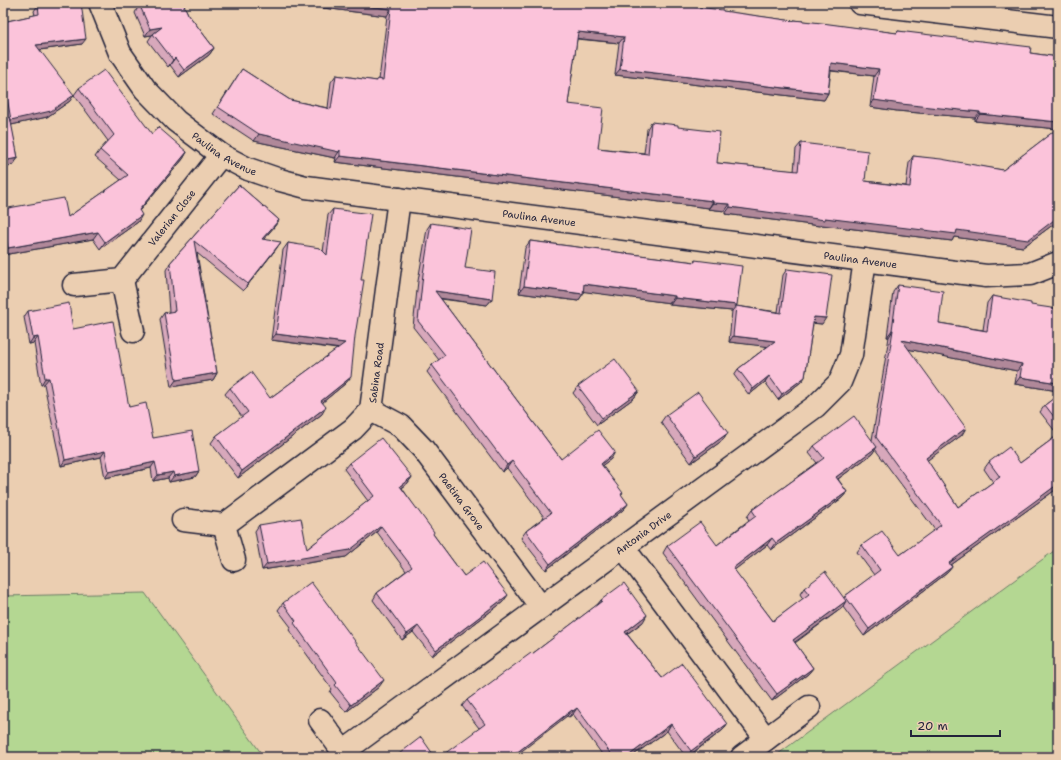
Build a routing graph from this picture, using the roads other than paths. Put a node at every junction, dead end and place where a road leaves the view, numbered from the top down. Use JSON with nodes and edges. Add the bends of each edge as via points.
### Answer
{"nodes":[{"id":1,"x":100,"y":3,"type":"edge"},
{"id":2,"x":860,"y":3,"type":"edge"},
{"id":3,"x":1058,"y":27,"type":"edge"},
{"id":4,"x":221,"y":155,"type":"junction"},
{"id":5,"x":400,"y":199,"type":"junction"},
{"id":6,"x":865,"y":260,"type":"junction"},
{"id":7,"x":1058,"y":263,"type":"edge"},
{"id":8,"x":122,"y":280,"type":"junction"},
{"id":9,"x":74,"y":285,"type":"dead end"},
{"id":10,"x":133,"y":331,"type":"dead end"},
{"id":11,"x":371,"y":410,"type":"junction"},
{"id":12,"x":183,"y":520,"type":"dead end"},
{"id":13,"x":224,"y":525,"type":"junction"},
{"id":14,"x":623,"y":548,"type":"junction"},
{"id":15,"x":234,"y":560,"type":"dead end"},
{"id":16,"x":541,"y":607,"type":"junction"},
{"id":17,"x":809,"y":707,"type":"dead end"},
{"id":18,"x":320,"y":720,"type":"dead end"},
{"id":19,"x":766,"y":739,"type":"junction"},
{"id":20,"x":345,"y":755,"type":"edge"},
{"id":21,"x":742,"y":757,"type":"edge"}],
"edges":[{"from":1,"to":4,"type":"street","name":"Paulina Avenue","via":[[120,53],[145,90],[176,121]]},
{"from":2,"to":3,"type":"street"},
{"from":4,"to":5,"type":"street","name":"Paulina Avenue","via":[[248,168],[306,187]]},
{"from":4,"to":8,"type":"street","name":"Valerian Close"},
{"from":5,"to":6,"type":"street","name":"Paulina Avenue"},
{"from":5,"to":11,"type":"street","name":"Sabina Road"},
{"from":6,"to":7,"type":"street","name":"Paulina Avenue","via":[[986,276],[1030,274]]},
{"from":6,"to":14,"type":"street","name":"Antonia Drive","via":[[851,355],[840,382],[816,406]]},
{"from":8,"to":9,"type":"street"},
{"from":8,"to":10,"type":"street"},
{"from":11,"to":13,"type":"street","name":"Sabina Road","via":[[353,429]]},
{"from":11,"to":16,"type":"street","name":"Paetina Grove","via":[[401,426],[423,449]]},
{"from":12,"to":13,"type":"street"},
{"from":13,"to":15,"type":"street"},
{"from":14,"to":16,"type":"street","name":"Antonia Drive"},
{"from":14,"to":19,"type":"street"},
{"from":16,"to":20,"type":"street","name":"Antonia Drive"},
{"from":17,"to":19,"type":"street"},
{"from":18,"to":20,"type":"street","name":"Antonia Drive"},
{"from":19,"to":21,"type":"street"}]}
